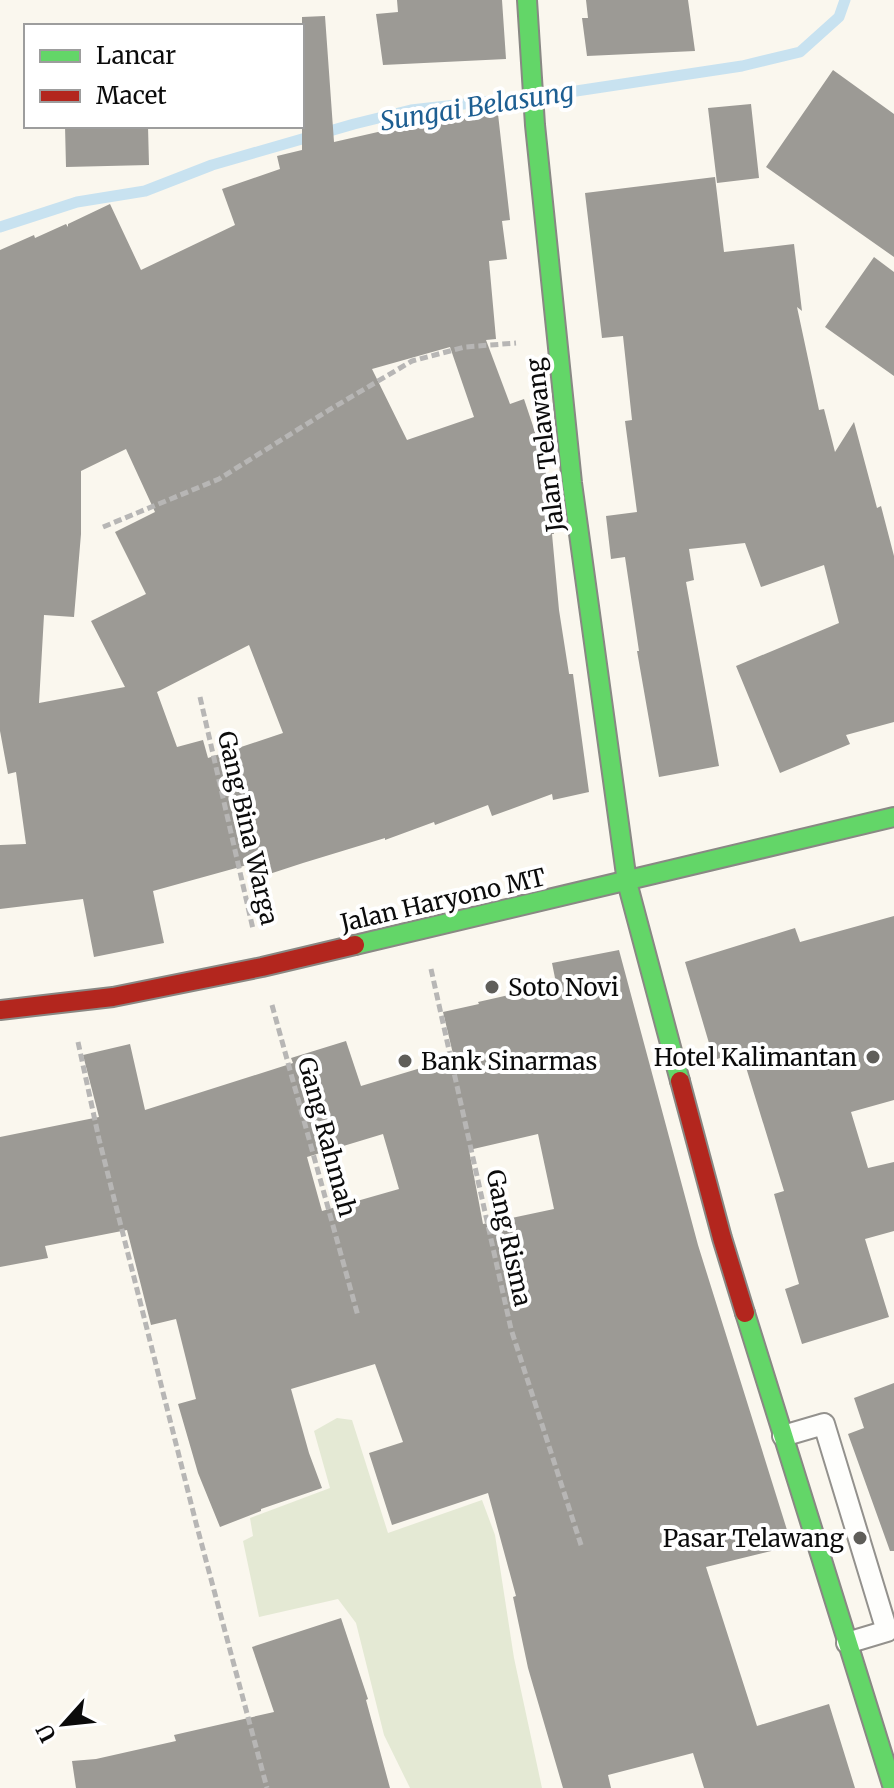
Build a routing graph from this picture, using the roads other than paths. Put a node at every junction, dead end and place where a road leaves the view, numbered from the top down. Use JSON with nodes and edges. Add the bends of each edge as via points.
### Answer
{"nodes":[{"id":1,"x":527,"y":0,"type":"edge"},
{"id":2,"x":894,"y":817,"type":"edge"},
{"id":3,"x":627,"y":882,"type":"junction"},
{"id":4,"x":0,"y":1010,"type":"edge"},
{"id":5,"x":783,"y":1436,"type":"junction"},
{"id":6,"x":847,"y":1643,"type":"junction"},
{"id":7,"x":893,"y":1788,"type":"edge"}],
"edges":[{"from":1,"to":3,"type":"street","name":"Jalan Telawang","via":[[572,483]]},
{"from":2,"to":3,"type":"street","name":"Jalan Haryono MT"},
{"from":3,"to":4,"type":"street","name":"Jalan Haryono MT","via":[[262,967],[113,997]]},
{"from":3,"to":5,"type":"street","name":"Jalan Telawang","via":[[722,1238]]},
{"from":5,"to":6,"type":"street","name":"Jalan Telawang"},
{"from":5,"to":6,"type":"lane","via":[[824,1424],[887,1631]]},
{"from":6,"to":7,"type":"street","name":"Jalan Telawang"}]}
